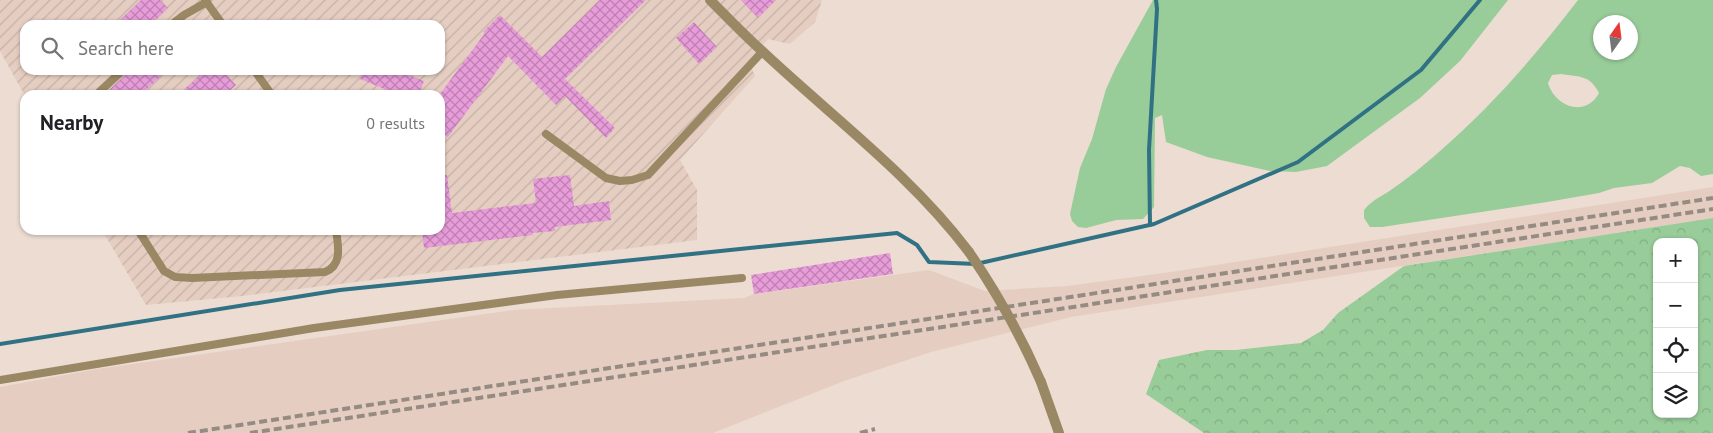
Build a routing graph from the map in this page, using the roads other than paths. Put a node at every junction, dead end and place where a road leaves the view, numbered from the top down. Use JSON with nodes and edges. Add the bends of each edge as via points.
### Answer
{"nodes":[{"id":1,"x":710,"y":0,"type":"edge"},
{"id":2,"x":206,"y":1,"type":"edge"},
{"id":3,"x":177,"y":20,"type":"edge"},
{"id":4,"x":219,"y":20,"type":"edge"},
{"id":5,"x":762,"y":52,"type":"junction"},
{"id":6,"x":118,"y":75,"type":"edge"},
{"id":7,"x":258,"y":75,"type":"edge"},
{"id":8,"x":101,"y":90,"type":"edge"},
{"id":9,"x":268,"y":90,"type":"edge"},
{"id":10,"x":546,"y":134,"type":"dead end"},
{"id":11,"x":141,"y":235,"type":"edge"},
{"id":12,"x":337,"y":235,"type":"edge"},
{"id":13,"x":742,"y":278,"type":"dead end"},
{"id":14,"x":0,"y":380,"type":"edge"},
{"id":15,"x":1059,"y":433,"type":"edge"}],
"edges":[{"from":1,"to":5,"type":"street"},
{"from":2,"to":3,"type":"lane"},
{"from":2,"to":4,"type":"lane"},
{"from":5,"to":10,"type":"lane","via":[[648,175],[620,181],[606,178]]},
{"from":5,"to":15,"type":"street","bridge":true,"via":[[890,164],[941,217],[969,252],[1023,343]]},
{"from":6,"to":8,"type":"lane"},
{"from":7,"to":9,"type":"lane"},
{"from":11,"to":12,"type":"lane","via":[[164,271],[181,278],[324,272],[336,261]]},
{"from":13,"to":14,"type":"lane","via":[[557,295],[314,328]]}]}
